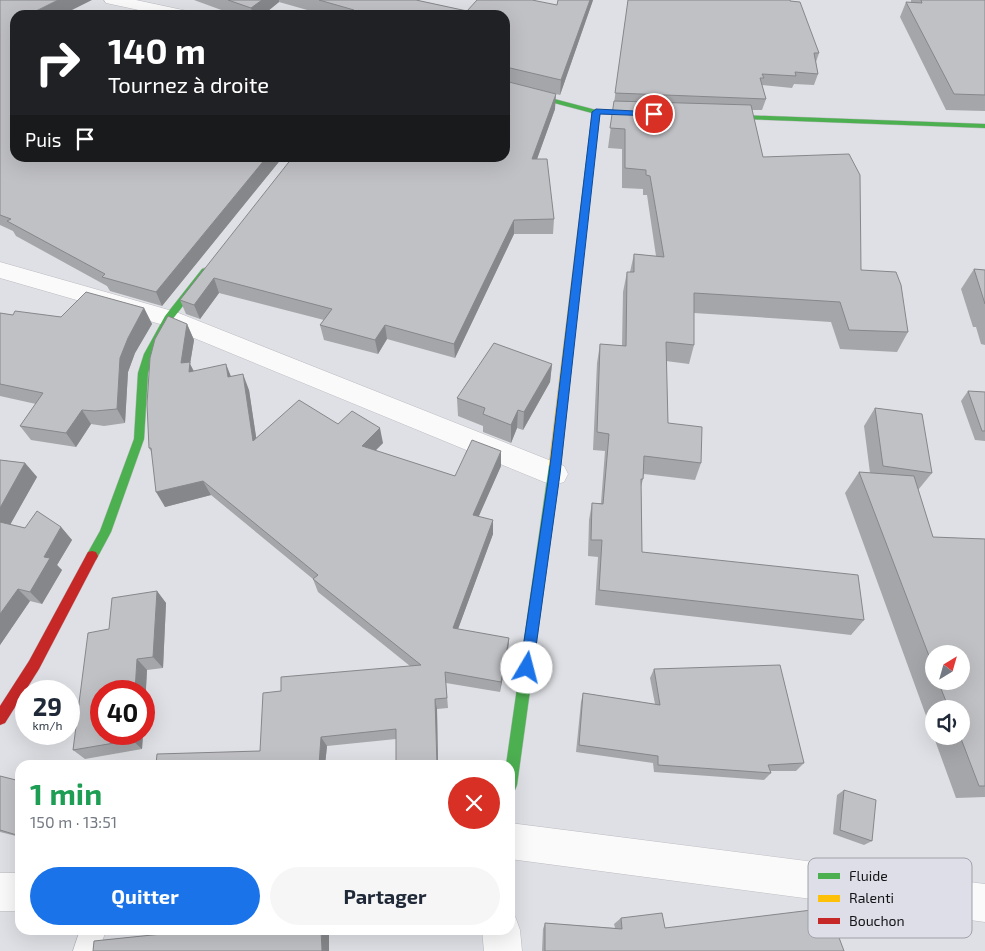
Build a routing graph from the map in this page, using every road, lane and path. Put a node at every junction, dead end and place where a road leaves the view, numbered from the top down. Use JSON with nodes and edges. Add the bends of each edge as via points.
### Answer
{"nodes":[{"id":1,"x":112,"y":0,"type":"edge"},
{"id":2,"x":150,"y":3,"type":"edge"},
{"id":3,"x":171,"y":10,"type":"edge"},
{"id":4,"x":510,"y":89,"type":"edge"},
{"id":5,"x":596,"y":112,"type":"junction"},
{"id":6,"x":626,"y":113,"type":"edge"},
{"id":7,"x":706,"y":116,"type":"edge"},
{"id":8,"x":985,"y":126,"type":"edge"},
{"id":9,"x":210,"y":265,"type":"edge"},
{"id":10,"x":0,"y":270,"type":"edge"},
{"id":11,"x":168,"y":318,"type":"junction"},
{"id":12,"x":554,"y":474,"type":"junction"},
{"id":13,"x":0,"y":718,"type":"edge"},
{"id":14,"x":514,"y":760,"type":"edge"},
{"id":15,"x":515,"y":842,"type":"edge"},
{"id":16,"x":808,"y":880,"type":"edge"},
{"id":17,"x":0,"y":892,"type":"edge"},
{"id":18,"x":15,"y":892,"type":"edge"},
{"id":19,"x":972,"y":901,"type":"edge"},
{"id":20,"x":985,"y":903,"type":"edge"},
{"id":21,"x":91,"y":935,"type":"edge"},
{"id":22,"x":501,"y":935,"type":"edge"},
{"id":23,"x":86,"y":951,"type":"edge"},
{"id":24,"x":503,"y":951,"type":"edge"}],
"edges":[{"from":1,"to":2,"type":"street"},
{"from":2,"to":3,"type":"street"},
{"from":4,"to":5,"type":"street"},
{"from":5,"to":6,"type":"street"},
{"from":5,"to":12,"type":"street"},
{"from":7,"to":8,"type":"street"},
{"from":9,"to":11,"type":"street"},
{"from":10,"to":11,"type":"street"},
{"from":11,"to":12,"type":"street"},
{"from":11,"to":13,"type":"street","via":[[145,367],[139,439],[105,532],[34,665]]},
{"from":12,"to":14,"type":"street"},
{"from":15,"to":16,"type":"street"},
{"from":17,"to":18,"type":"street"},
{"from":19,"to":20,"type":"street"},
{"from":21,"to":23,"type":"lane"},
{"from":22,"to":24,"type":"street"}]}
